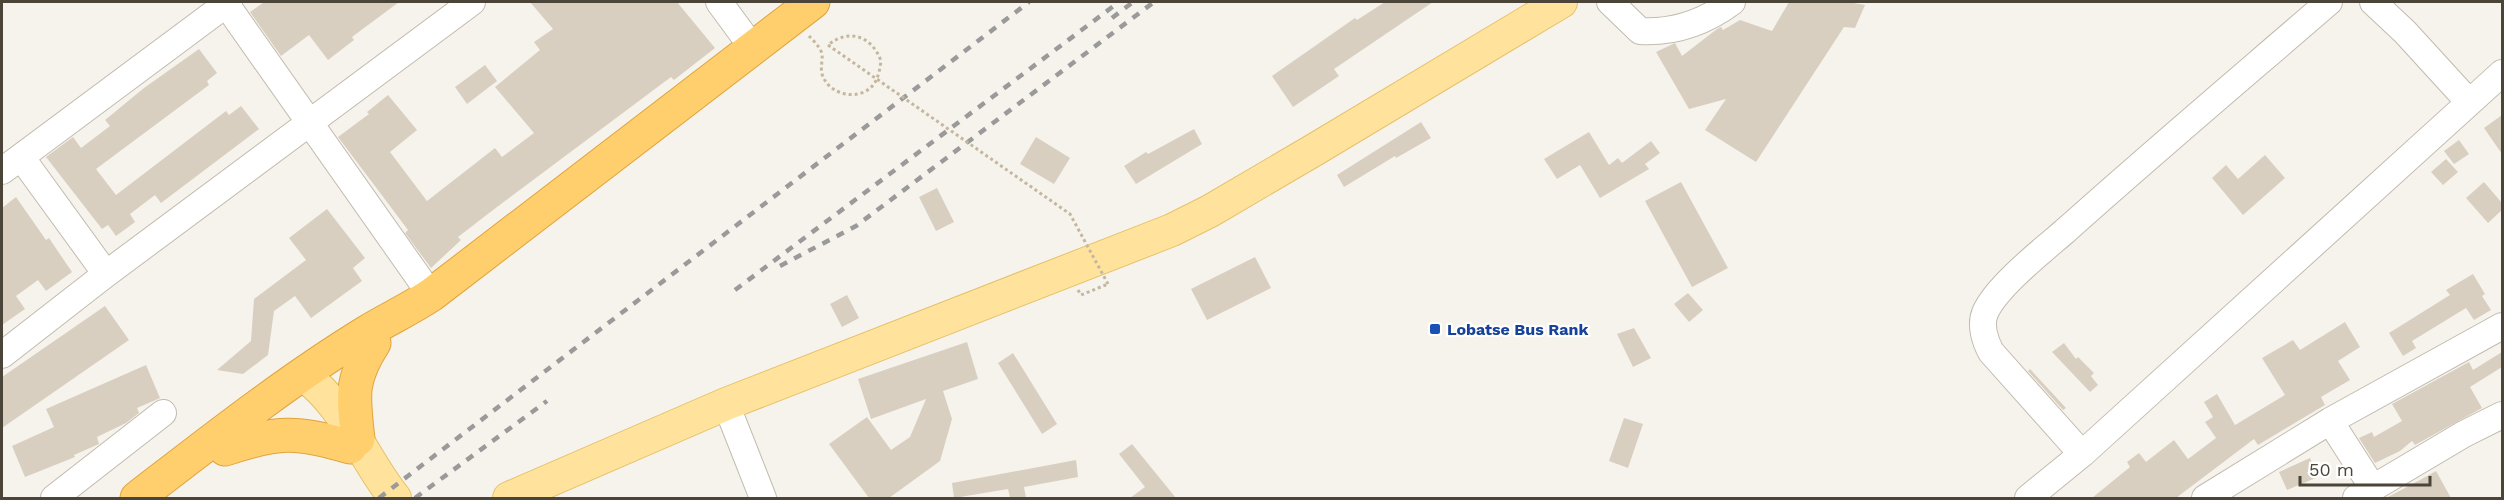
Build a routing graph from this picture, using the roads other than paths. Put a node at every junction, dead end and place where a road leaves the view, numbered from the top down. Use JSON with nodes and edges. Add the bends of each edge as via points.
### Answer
{"nodes":[{"id":1,"x":472,"y":2,"type":"edge"},
{"id":2,"x":719,"y":2,"type":"edge"},
{"id":3,"x":1561,"y":2,"type":"edge"},
{"id":4,"x":1610,"y":2,"type":"edge"},
{"id":5,"x":1732,"y":2,"type":"edge"},
{"id":6,"x":2330,"y":2,"type":"edge"},
{"id":7,"x":2373,"y":2,"type":"edge"},
{"id":8,"x":228,"y":3,"type":"edge"},
{"id":9,"x":803,"y":9,"type":"edge"},
{"id":10,"x":752,"y":47,"type":"junction"},
{"id":11,"x":2502,"y":73,"type":"edge"},
{"id":12,"x":2469,"y":102,"type":"junction"},
{"id":13,"x":310,"y":122,"type":"junction"},
{"id":14,"x":11,"y":164,"type":"edge"},
{"id":15,"x":106,"y":274,"type":"junction"},
{"id":16,"x":422,"y":301,"type":"junction"},
{"id":17,"x":2502,"y":326,"type":"edge"},
{"id":18,"x":374,"y":343,"type":"junction"},
{"id":19,"x":2,"y":356,"type":"edge"},
{"id":20,"x":310,"y":385,"type":"junction"},
{"id":21,"x":726,"y":404,"type":"junction"},
{"id":22,"x":163,"y":413,"type":"dead end"},
{"id":23,"x":2502,"y":415,"type":"edge"},
{"id":24,"x":2330,"y":421,"type":"junction"},
{"id":25,"x":358,"y":448,"type":"junction"},
{"id":26,"x":225,"y":449,"type":"junction"},
{"id":27,"x":2082,"y":454,"type":"junction"},
{"id":28,"x":2365,"y":493,"type":"edge"},
{"id":29,"x":54,"y":498,"type":"edge"},
{"id":30,"x":137,"y":498,"type":"edge"},
{"id":31,"x":144,"y":498,"type":"edge"},
{"id":32,"x":395,"y":498,"type":"edge"},
{"id":33,"x":509,"y":498,"type":"edge"},
{"id":34,"x":763,"y":498,"type":"edge"},
{"id":35,"x":2028,"y":498,"type":"edge"},
{"id":36,"x":2205,"y":498,"type":"edge"}],
"edges":[{"from":1,"to":13,"type":"street"},
{"from":2,"to":10,"type":"street"},
{"from":3,"to":21,"type":"main road","via":[[1195,219]]},
{"from":4,"to":5,"type":"street","via":[[1640,31],[1660,32],[1679,28]]},
{"from":6,"to":27,"type":"street","via":[[2010,280],[1987,309],[1984,335],[1991,352]]},
{"from":7,"to":12,"type":"street"},
{"from":8,"to":13,"type":"street"},
{"from":8,"to":14,"type":"street"},
{"from":9,"to":10,"type":"highway"},
{"from":10,"to":16,"type":"highway"},
{"from":11,"to":12,"type":"street"},
{"from":12,"to":27,"type":"street"},
{"from":13,"to":15,"type":"street"},
{"from":13,"to":16,"type":"street"},
{"from":14,"to":15,"type":"street"},
{"from":15,"to":19,"type":"street"},
{"from":16,"to":18,"type":"highway"},
{"from":16,"to":20,"type":"highway","via":[[367,332]]},
{"from":17,"to":24,"type":"street"},
{"from":18,"to":20,"type":"highway"},
{"from":18,"to":25,"type":"highway","via":[[364,358],[353,390]]},
{"from":20,"to":25,"type":"main road"},
{"from":20,"to":26,"type":"highway"},
{"from":20,"to":30,"type":"highway","via":[[222,433]]},
{"from":21,"to":33,"type":"main road"},
{"from":21,"to":34,"type":"street"},
{"from":22,"to":29,"type":"street"},
{"from":23,"to":28,"type":"street"},
{"from":24,"to":28,"type":"street"},
{"from":24,"to":36,"type":"street"},
{"from":25,"to":26,"type":"highway","via":[[303,435],[280,435]]},
{"from":25,"to":32,"type":"main road"},
{"from":26,"to":31,"type":"highway"},
{"from":27,"to":35,"type":"street"}]}
